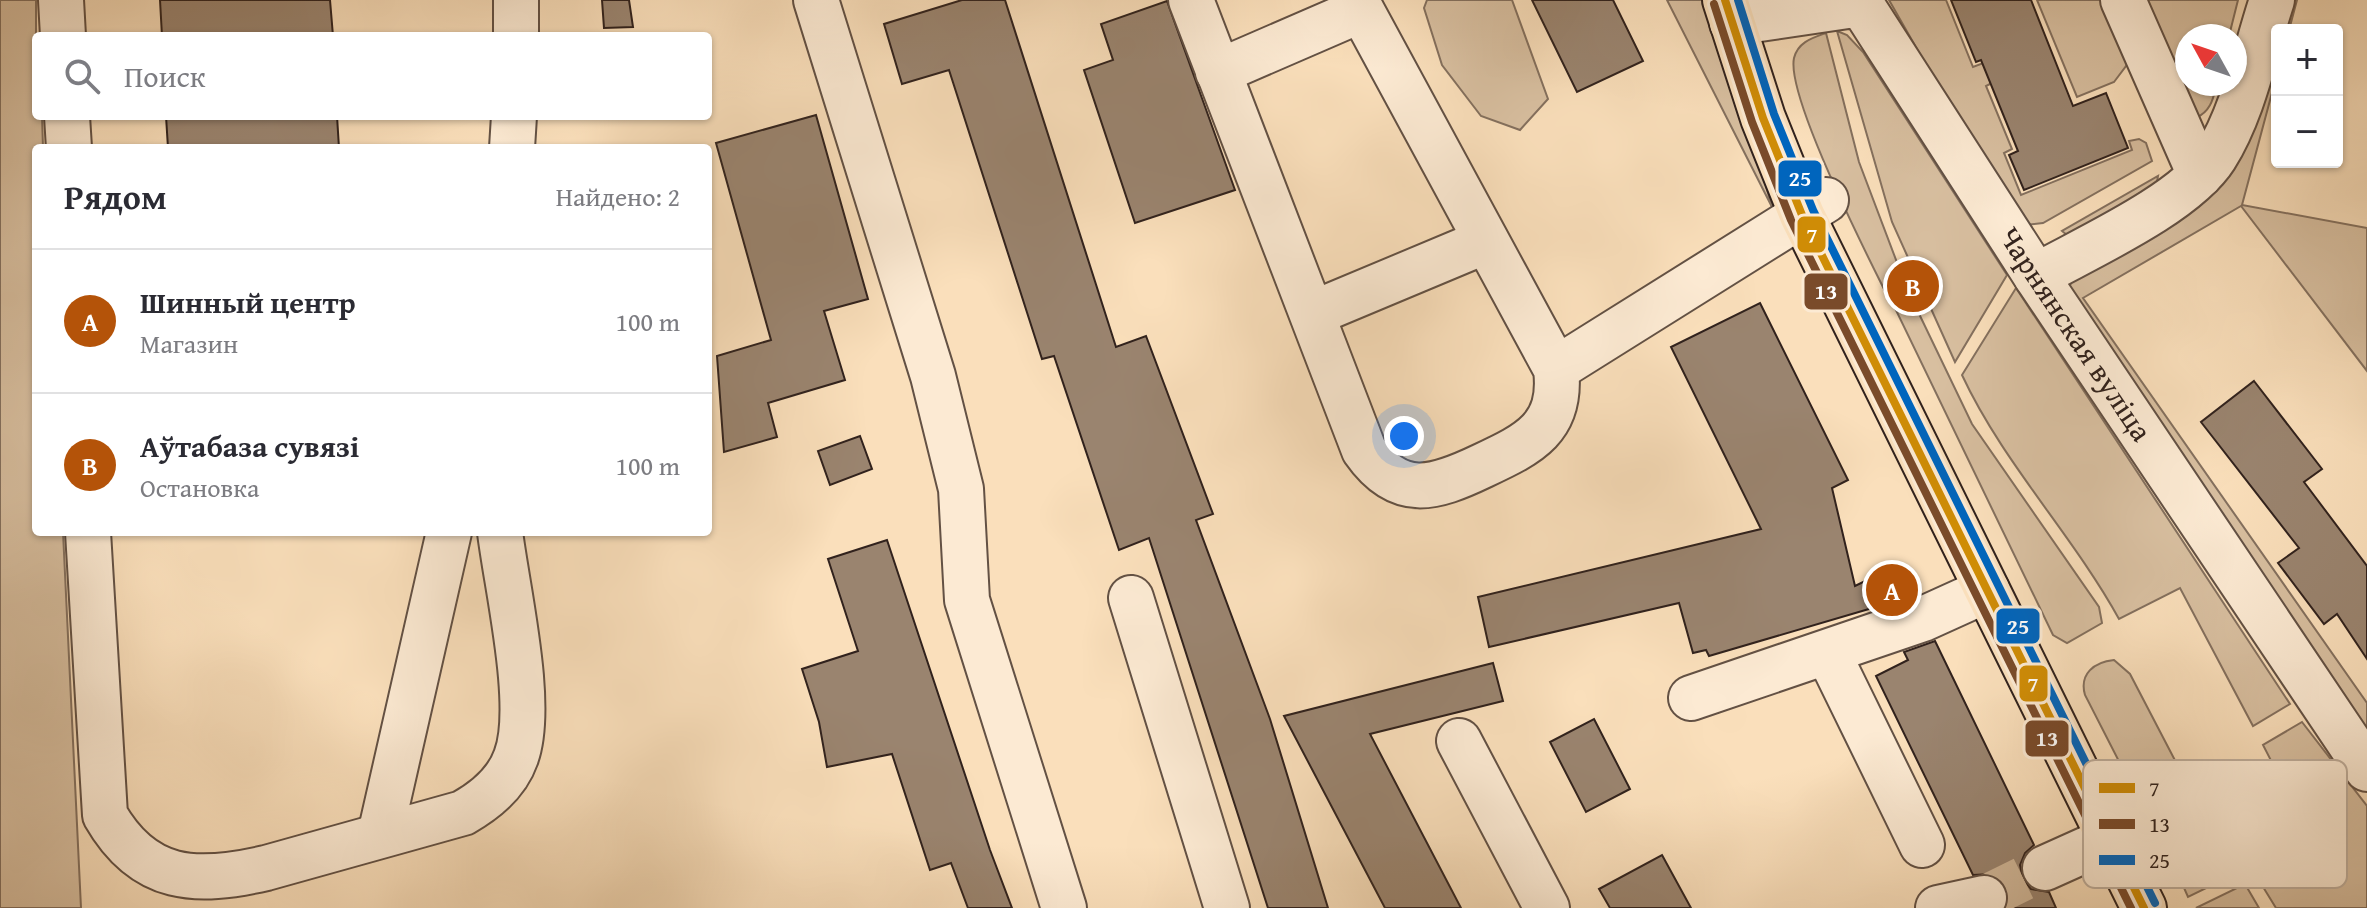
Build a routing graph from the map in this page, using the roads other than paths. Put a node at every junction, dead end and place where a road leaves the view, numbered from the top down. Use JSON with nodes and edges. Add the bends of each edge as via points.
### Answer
{"nodes":[{"id":1,"x":61,"y":0,"type":"edge"},
{"id":2,"x":516,"y":0,"type":"edge"},
{"id":3,"x":816,"y":0,"type":"edge"},
{"id":4,"x":1191,"y":0,"type":"edge"},
{"id":5,"x":2123,"y":0,"type":"edge"},
{"id":6,"x":2272,"y":0,"type":"edge"},
{"id":7,"x":1861,"y":2,"type":"edge"},
{"id":8,"x":1359,"y":5,"type":"edge"},
{"id":9,"x":1743,"y":11,"type":"edge"},
{"id":10,"x":63,"y":32,"type":"edge"},
{"id":11,"x":516,"y":32,"type":"edge"},
{"id":12,"x":1218,"y":72,"type":"junction"},
{"id":13,"x":67,"y":120,"type":"edge"},
{"id":14,"x":514,"y":120,"type":"edge"},
{"id":15,"x":69,"y":144,"type":"edge"},
{"id":16,"x":512,"y":144,"type":"edge"},
{"id":17,"x":2200,"y":175,"type":"junction"},
{"id":18,"x":1814,"y":208,"type":"junction"},
{"id":19,"x":1486,"y":241,"type":"junction"},
{"id":20,"x":2036,"y":276,"type":"junction"},
{"id":21,"x":1314,"y":313,"type":"junction"},
{"id":22,"x":1556,"y":369,"type":"junction"},
{"id":23,"x":88,"y":536,"type":"edge"},
{"id":24,"x":448,"y":536,"type":"edge"},
{"id":25,"x":501,"y":536,"type":"edge"},
{"id":26,"x":1987,"y":590,"type":"junction"},
{"id":27,"x":1131,"y":598,"type":"dead end"},
{"id":28,"x":1828,"y":653,"type":"junction"},
{"id":29,"x":1691,"y":698,"type":"dead end"},
{"id":30,"x":1459,"y":741,"type":"dead end"},
{"id":31,"x":2086,"y":760,"type":"edge"},
{"id":32,"x":2083,"y":764,"type":"edge"},
{"id":33,"x":2367,"y":769,"type":"edge"},
{"id":34,"x":380,"y":835,"type":"junction"},
{"id":35,"x":1922,"y":845,"type":"dead end"},
{"id":36,"x":2083,"y":851,"type":"edge"},
{"id":37,"x":2045,"y":868,"type":"tunnel mouth"},
{"id":38,"x":2138,"y":888,"type":"edge"},
{"id":39,"x":2160,"y":888,"type":"edge"},
{"id":40,"x":1984,"y":898,"type":"tunnel mouth"},
{"id":41,"x":1064,"y":908,"type":"edge"},
{"id":42,"x":1227,"y":908,"type":"edge"},
{"id":43,"x":1547,"y":908,"type":"edge"},
{"id":44,"x":1938,"y":908,"type":"edge"},
{"id":45,"x":2144,"y":908,"type":"edge"},
{"id":46,"x":2174,"y":908,"type":"edge"}],
"edges":[{"from":1,"to":10,"type":"street"},
{"from":2,"to":11,"type":"street"},
{"from":3,"to":41,"type":"street","via":[[933,376],[961,489],[967,600]]},
{"from":4,"to":12,"type":"street"},
{"from":5,"to":17,"type":"street"},
{"from":6,"to":17,"type":"street","via":[[2227,134]]},
{"from":7,"to":9,"type":"street","name":"Чарнянская вуліца"},
{"from":7,"to":20,"type":"street","name":"Чарнянская вуліца"},
{"from":8,"to":12,"type":"street"},
{"from":8,"to":19,"type":"street"},
{"from":9,"to":18,"type":"main road","via":[[1763,118]]},
{"from":12,"to":21,"type":"street"},
{"from":13,"to":15,"type":"street"},
{"from":14,"to":16,"type":"street"},
{"from":17,"to":20,"type":"street","via":[[2166,202]]},
{"from":18,"to":22,"type":"street"},
{"from":18,"to":26,"type":"main road"},
{"from":18,"to":31,"type":"main road"},
{"from":19,"to":21,"type":"street"},
{"from":19,"to":22,"type":"street"},
{"from":20,"to":33,"type":"street","name":"Чарнянская вуліца"},
{"from":21,"to":22,"type":"street","via":[[1364,450],[1374,464],[1405,483],[1443,485],[1524,446],[1555,406]]},
{"from":23,"to":34,"type":"street","via":[[105,815],[117,837],[162,871],[188,876],[235,875]]},
{"from":24,"to":34,"type":"street"},
{"from":25,"to":34,"type":"street","via":[[521,692],[516,757],[502,782],[463,813]]},
{"from":26,"to":28,"type":"street"},
{"from":26,"to":32,"type":"main road"},
{"from":27,"to":42,"type":"street"},
{"from":28,"to":29,"type":"street"},
{"from":28,"to":35,"type":"street"},
{"from":30,"to":43,"type":"street"},
{"from":36,"to":37,"type":"street"},
{"from":38,"to":45,"type":"main road"},
{"from":39,"to":46,"type":"main road"},
{"from":40,"to":44,"type":"street"}]}
